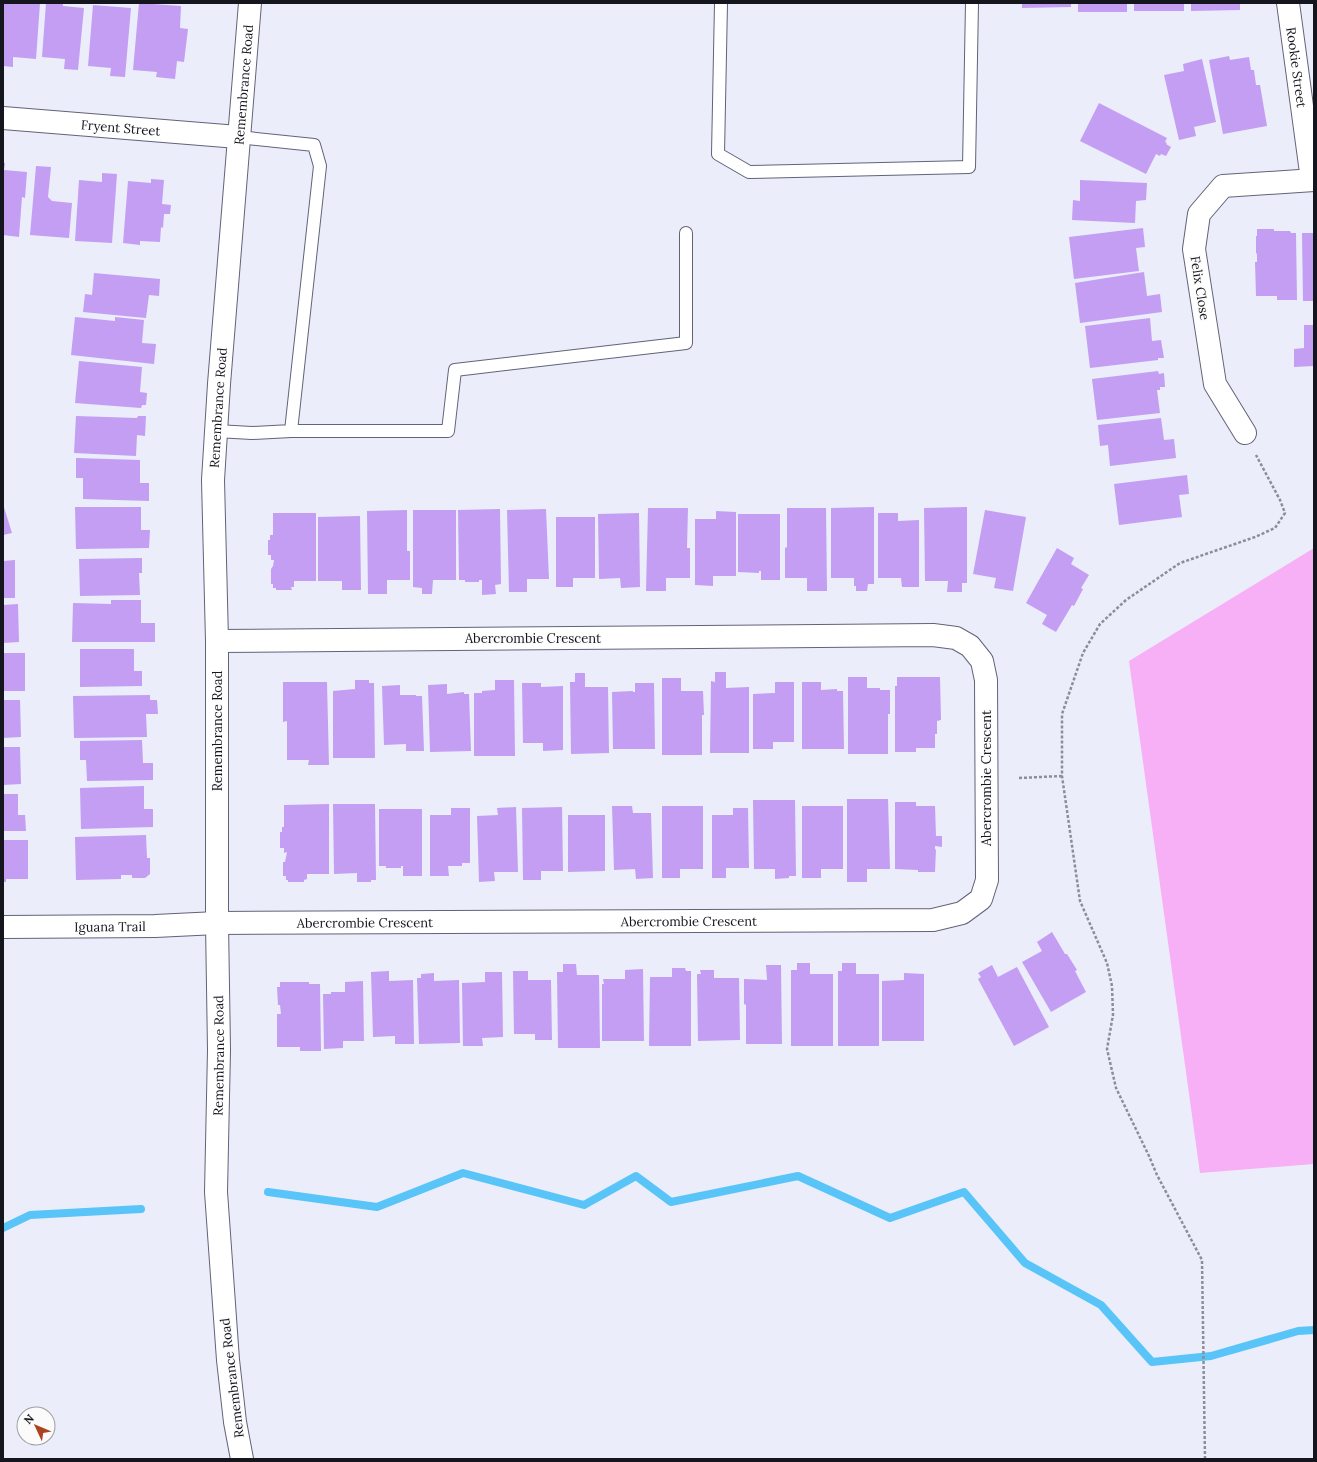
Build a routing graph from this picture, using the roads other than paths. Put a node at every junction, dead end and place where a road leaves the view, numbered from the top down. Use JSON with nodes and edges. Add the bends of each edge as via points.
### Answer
{"nodes":[{"id":1,"x":250,"y":3,"type":"edge"},
{"id":2,"x":721,"y":3,"type":"edge"},
{"id":3,"x":972,"y":3,"type":"edge"},
{"id":4,"x":1288,"y":3,"type":"edge"},
{"id":5,"x":3,"y":118,"type":"edge"},
{"id":6,"x":238,"y":137,"type":"junction"},
{"id":7,"x":1313,"y":180,"type":"edge"},
{"id":8,"x":686,"y":233,"type":"dead end"},
{"id":9,"x":216,"y":431,"type":"junction"},
{"id":10,"x":291,"y":431,"type":"junction"},
{"id":11,"x":1245,"y":433,"type":"road end"},
{"id":12,"x":217,"y":641,"type":"junction"},
{"id":13,"x":217,"y":923,"type":"junction"},
{"id":14,"x":3,"y":927,"type":"edge"},
{"id":15,"x":242,"y":1459,"type":"edge"}],
"edges":[{"from":1,"to":6,"type":"street","name":"Remembrance Road"},
{"from":2,"to":3,"type":"lane","via":[[718,154],[748,172],[970,167]]},
{"from":4,"to":7,"type":"street","name":"Rookie Street"},
{"from":5,"to":6,"type":"street","name":"Fryent Street"},
{"from":6,"to":9,"type":"street","name":"Remembrance Road"},
{"from":6,"to":10,"type":"lane","via":[[314,145],[320,166]]},
{"from":7,"to":11,"type":"street","name":"Felix Close","via":[[1223,186],[1199,214],[1194,248],[1216,384]]},
{"from":8,"to":10,"type":"lane","via":[[686,343],[455,370],[448,431]]},
{"from":9,"to":10,"type":"lane"},
{"from":9,"to":12,"type":"street","name":"Remembrance Road","via":[[213,480]]},
{"from":12,"to":13,"type":"street","name":"Remembrance Road"},
{"from":12,"to":13,"type":"street","name":"Abercrombie Crescent","via":[[933,635],[956,638],[970,646],[982,661],[986,680],[987,872],[981,899],[962,913],[933,920]]},
{"from":13,"to":14,"type":"street","name":"Iguana Trail"},
{"from":13,"to":15,"type":"street","name":"Remembrance Road","via":[[219,1050],[216,1192],[234,1422]]}]}
